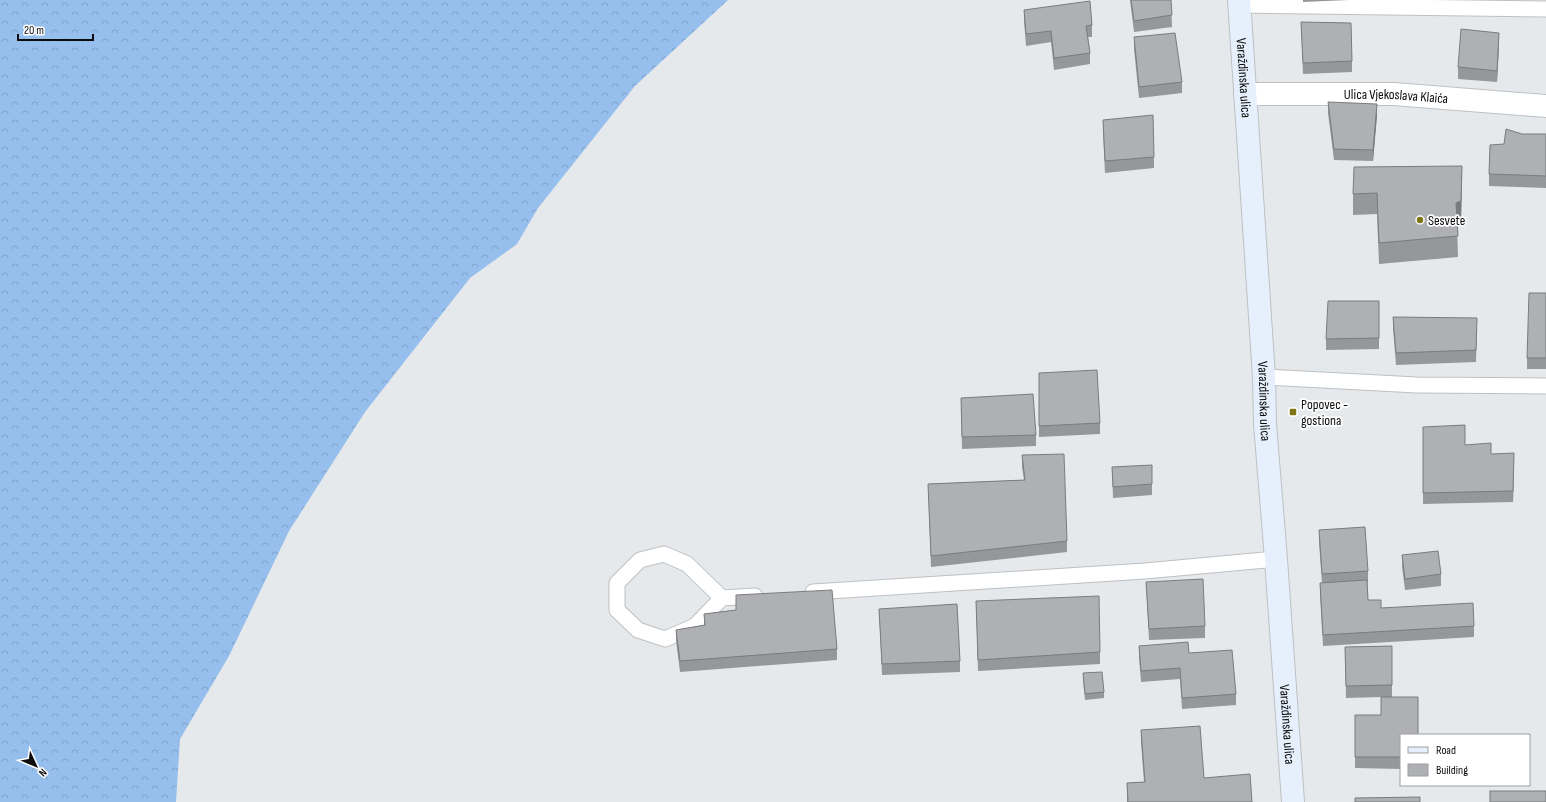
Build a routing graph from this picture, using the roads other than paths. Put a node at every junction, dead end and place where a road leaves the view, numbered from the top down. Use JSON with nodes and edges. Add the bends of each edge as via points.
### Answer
{"nodes":[{"id":1,"x":1239,"y":3,"type":"edge"},
{"id":2,"x":1546,"y":9,"type":"edge"},
{"id":3,"x":1245,"y":94,"type":"junction"},
{"id":4,"x":1546,"y":106,"type":"edge"},
{"id":5,"x":1264,"y":377,"type":"junction"},
{"id":6,"x":1546,"y":386,"type":"edge"},
{"id":7,"x":1276,"y":559,"type":"junction"},
{"id":8,"x":798,"y":593,"type":"edge"},
{"id":9,"x":766,"y":595,"type":"edge"},
{"id":10,"x":722,"y":598,"type":"junction"},
{"id":11,"x":1293,"y":802,"type":"edge"}],
"edges":[{"from":1,"to":2,"type":"lane"},
{"from":1,"to":3,"type":"main road","name":"Varaždinska ulica"},
{"from":3,"to":4,"type":"street","name":"Ulica Vjekoslava Klaića","via":[[1394,94]]},
{"from":3,"to":5,"type":"main road","name":"Varaždinska ulica"},
{"from":5,"to":6,"type":"lane","via":[[1417,385]]},
{"from":5,"to":7,"type":"main road","name":"Varaždinska ulica","via":[[1265,424]]},
{"from":7,"to":8,"type":"lane","via":[[1145,571]]},
{"from":7,"to":11,"type":"main road","name":"Varaždinska ulica"},
{"from":9,"to":10,"type":"lane"},
{"from":10,"to":10,"type":"lane","via":[[695,626],[665,639],[638,630],[618,610],[617,583],[640,560],[664,554],[686,564]]}]}
